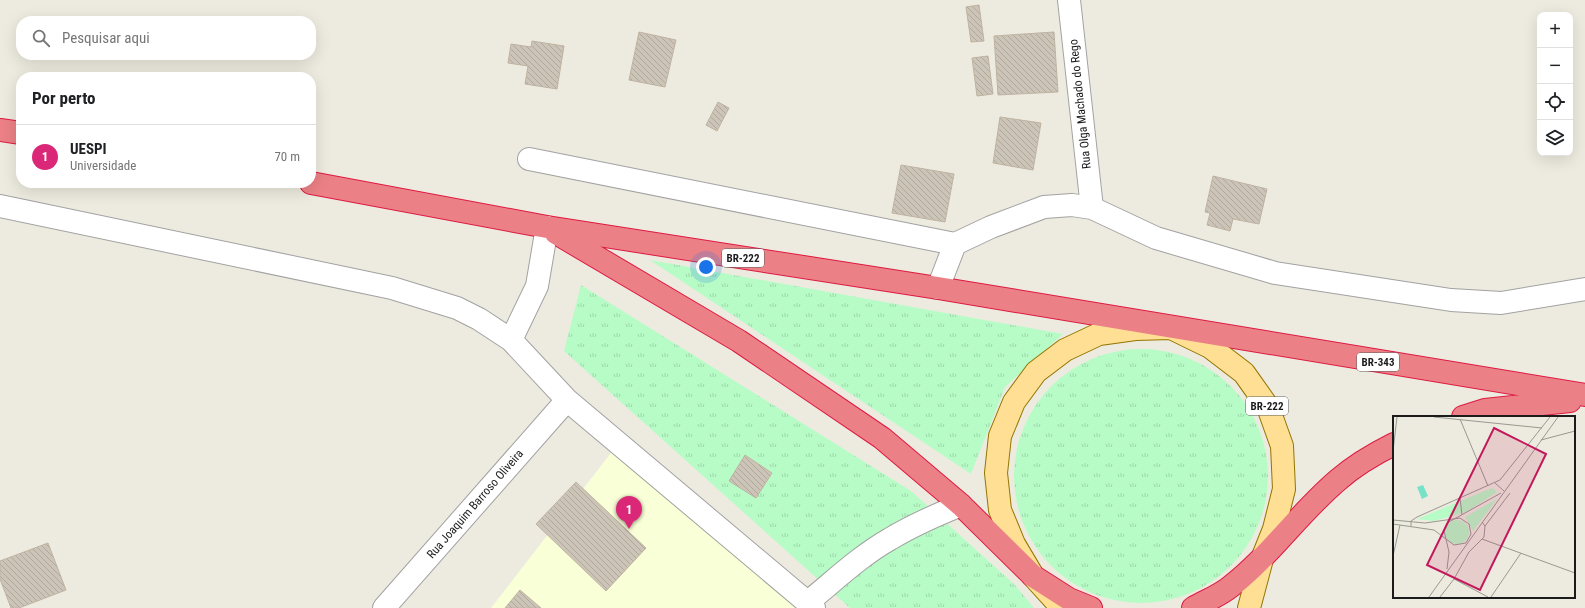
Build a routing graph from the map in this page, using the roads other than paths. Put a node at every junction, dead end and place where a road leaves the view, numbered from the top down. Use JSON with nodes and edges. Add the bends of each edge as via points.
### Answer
{"nodes":[{"id":1,"x":1069,"y":0,"type":"edge"},
{"id":2,"x":0,"y":130,"type":"edge"},
{"id":3,"x":16,"y":132,"type":"edge"},
{"id":4,"x":529,"y":159,"type":"dead end"},
{"id":5,"x":316,"y":184,"type":"edge"},
{"id":6,"x":0,"y":206,"type":"edge"},
{"id":7,"x":1092,"y":208,"type":"junction"},
{"id":8,"x":547,"y":227,"type":"junction"},
{"id":9,"x":955,"y":244,"type":"junction"},
{"id":10,"x":938,"y":288,"type":"junction"},
{"id":11,"x":1585,"y":289,"type":"edge"},
{"id":12,"x":1171,"y":328,"type":"junction"},
{"id":13,"x":511,"y":340,"type":"junction"},
{"id":14,"x":1585,"y":395,"type":"edge"},
{"id":15,"x":1585,"y":399,"type":"edge"},
{"id":16,"x":566,"y":400,"type":"junction"},
{"id":17,"x":1466,"y":416,"type":"edge"},
{"id":18,"x":1393,"y":445,"type":"edge"},
{"id":19,"x":961,"y":505,"type":"junction"},
{"id":20,"x":1262,"y":559,"type":"junction"},
{"id":21,"x":1033,"y":576,"type":"junction"},
{"id":22,"x":811,"y":605,"type":"edge"},
{"id":23,"x":384,"y":608,"type":"edge"},
{"id":24,"x":1062,"y":608,"type":"edge"},
{"id":25,"x":1091,"y":608,"type":"edge"},
{"id":26,"x":1193,"y":608,"type":"edge"},
{"id":27,"x":1249,"y":608,"type":"edge"}],
"edges":[{"from":1,"to":7,"type":"street","name":"Rua Olga Machado do Rego"},
{"from":2,"to":3,"type":"highway"},
{"from":4,"to":9,"type":"street"},
{"from":5,"to":8,"type":"highway","number":"BR-222"},
{"from":6,"to":13,"type":"street","via":[[392,288],[457,308]]},
{"from":7,"to":9,"type":"street","via":[[1072,205],[1044,207]]},
{"from":7,"to":11,"type":"street","via":[[1156,238],[1275,273],[1450,300],[1501,303]]},
{"from":8,"to":10,"type":"highway","number":"BR-222"},
{"from":8,"to":13,"type":"street","via":[[537,286]]},
{"from":8,"to":19,"type":"highway","via":[[739,341],[882,438]]},
{"from":9,"to":10,"type":"street"},
{"from":10,"to":12,"type":"highway","number":"BR-222"},
{"from":12,"to":14,"type":"highway","number":"BR-343"},
{"from":12,"to":20,"type":"main road","number":"BR-222","via":[[1210,347],[1244,373],[1268,407],[1282,446],[1284,489],[1274,529]]},
{"from":12,"to":21,"type":"main road","number":"BR-222","via":[[1134,329],[1098,334],[1065,350],[1036,372],[1014,402],[1000,436],[996,473],[1000,510],[1014,544]]},
{"from":13,"to":16,"type":"street"},
{"from":15,"to":17,"type":"highway","via":[[1485,410]]},
{"from":16,"to":22,"type":"street"},
{"from":16,"to":23,"type":"street","name":"Rua Joaquim Barroso Oliveira"},
{"from":18,"to":20,"type":"highway","via":[[1338,479]]},
{"from":19,"to":21,"type":"highway"},
{"from":19,"to":22,"type":"street","via":[[928,518],[889,539],[861,558]]},
{"from":20,"to":26,"type":"highway","via":[[1229,588]]},
{"from":20,"to":27,"type":"main road","number":"BR-222"},
{"from":21,"to":24,"type":"main road","number":"BR-222"},
{"from":21,"to":25,"type":"highway","via":[[1069,599]]}]}
